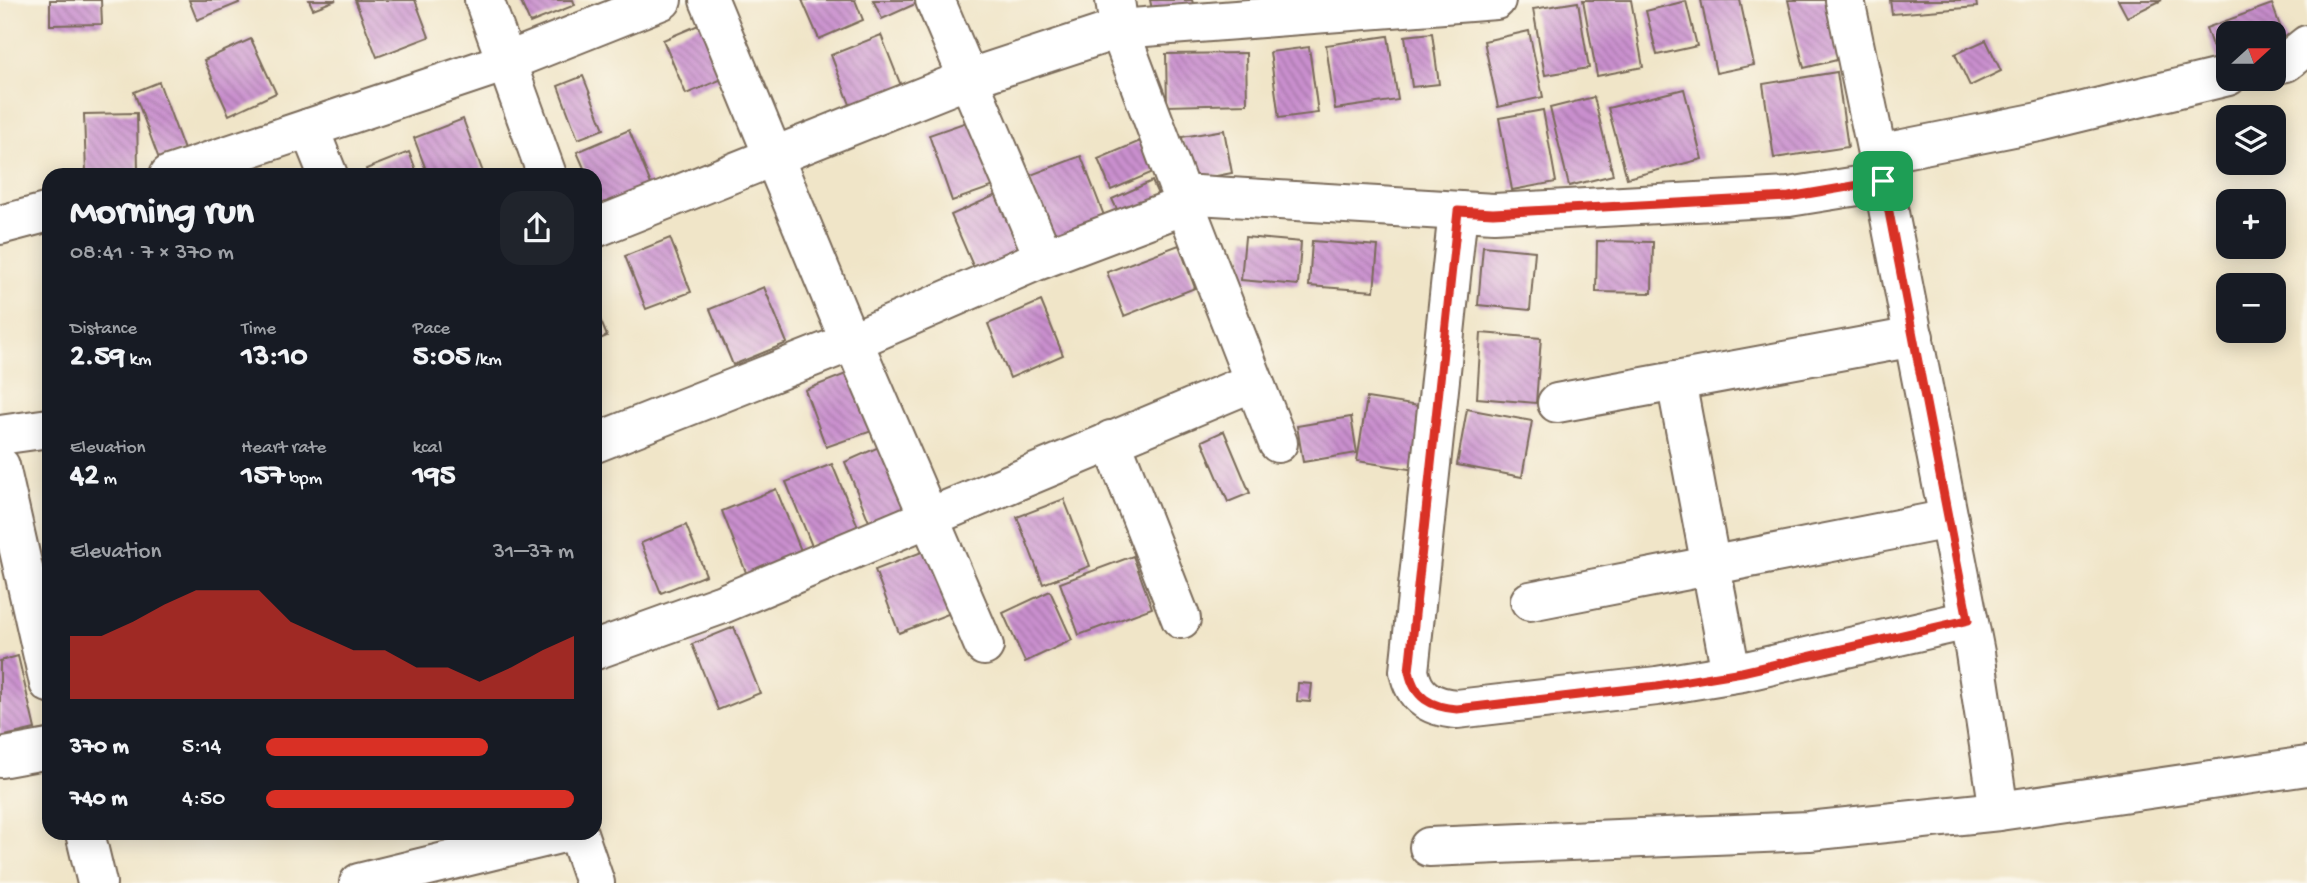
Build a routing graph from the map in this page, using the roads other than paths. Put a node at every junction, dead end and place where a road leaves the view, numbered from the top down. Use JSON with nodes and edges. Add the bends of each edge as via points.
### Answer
{"nodes":[{"id":1,"x":484,"y":0,"type":"edge"},
{"id":2,"x":662,"y":0,"type":"edge"},
{"id":3,"x":709,"y":0,"type":"edge"},
{"id":4,"x":936,"y":0,"type":"edge"},
{"id":5,"x":1496,"y":0,"type":"edge"},
{"id":6,"x":1845,"y":0,"type":"edge"},
{"id":7,"x":1117,"y":14,"type":"edge"},
{"id":8,"x":2307,"y":45,"type":"edge"},
{"id":9,"x":506,"y":62,"type":"junction"},
{"id":10,"x":2286,"y":62,"type":"edge"},
{"id":11,"x":970,"y":78,"type":"junction"},
{"id":12,"x":2216,"y":79,"type":"edge"},
{"id":13,"x":309,"y":128,"type":"junction"},
{"id":14,"x":773,"y":156,"type":"junction"},
{"id":15,"x":190,"y":168,"type":"edge"},
{"id":16,"x":325,"y":168,"type":"edge"},
{"id":17,"x":544,"y":168,"type":"edge"},
{"id":18,"x":1881,"y":168,"type":"junction"},
{"id":19,"x":1183,"y":200,"type":"junction"},
{"id":20,"x":1458,"y":211,"type":"junction"},
{"id":21,"x":42,"y":214,"type":"edge"},
{"id":22,"x":0,"y":225,"type":"edge"},
{"id":23,"x":602,"y":225,"type":"edge"},
{"id":24,"x":1044,"y":258,"type":"junction"},
{"id":25,"x":1914,"y":337,"type":"junction"},
{"id":26,"x":851,"y":341,"type":"junction"},
{"id":27,"x":1676,"y":381,"type":"junction"},
{"id":28,"x":1252,"y":382,"type":"junction"},
{"id":29,"x":1557,"y":403,"type":"dead end"},
{"id":30,"x":42,"y":429,"type":"edge"},
{"id":31,"x":0,"y":435,"type":"edge"},
{"id":32,"x":602,"y":440,"type":"edge"},
{"id":33,"x":1111,"y":440,"type":"junction"},
{"id":34,"x":1278,"y":443,"type":"dead end"},
{"id":35,"x":0,"y":466,"type":"edge"},
{"id":36,"x":927,"y":517,"type":"junction"},
{"id":37,"x":1949,"y":519,"type":"junction"},
{"id":38,"x":1711,"y":565,"type":"junction"},
{"id":39,"x":1530,"y":601,"type":"dead end"},
{"id":40,"x":1181,"y":619,"type":"dead end"},
{"id":41,"x":1968,"y":620,"type":"junction"},
{"id":42,"x":984,"y":646,"type":"dead end"},
{"id":43,"x":602,"y":647,"type":"edge"},
{"id":44,"x":42,"y":652,"type":"edge"},
{"id":45,"x":1731,"y":673,"type":"junction"},
{"id":46,"x":42,"y":750,"type":"edge"},
{"id":47,"x":0,"y":758,"type":"edge"},
{"id":48,"x":2307,"y":766,"type":"edge"},
{"id":49,"x":1999,"y":811,"type":"junction"},
{"id":50,"x":87,"y":840,"type":"edge"},
{"id":51,"x":535,"y":840,"type":"edge"},
{"id":52,"x":580,"y":840,"type":"edge"},
{"id":53,"x":1429,"y":847,"type":"dead end"},
{"id":54,"x":97,"y":883,"type":"edge"},
{"id":55,"x":359,"y":883,"type":"edge"},
{"id":56,"x":595,"y":883,"type":"edge"}],
"edges":[{"from":1,"to":9,"type":"street"},
{"from":2,"to":9,"type":"street"},
{"from":3,"to":14,"type":"street"},
{"from":4,"to":11,"type":"street"},
{"from":5,"to":7,"type":"street"},
{"from":6,"to":18,"type":"street"},
{"from":7,"to":11,"type":"street"},
{"from":7,"to":19,"type":"street"},
{"from":8,"to":10,"type":"street"},
{"from":9,"to":13,"type":"street"},
{"from":9,"to":17,"type":"street"},
{"from":11,"to":14,"type":"street"},
{"from":11,"to":24,"type":"street"},
{"from":12,"to":18,"type":"street","via":[[2039,122]]},
{"from":13,"to":15,"type":"street"},
{"from":13,"to":16,"type":"street"},
{"from":14,"to":23,"type":"street"},
{"from":14,"to":26,"type":"street"},
{"from":18,"to":20,"type":"street","via":[[1789,197]]},
{"from":18,"to":25,"type":"street"},
{"from":19,"to":20,"type":"street"},
{"from":19,"to":24,"type":"street"},
{"from":19,"to":28,"type":"street"},
{"from":20,"to":45,"type":"street","via":[[1409,671],[1416,693],[1426,702],[1457,709]]},
{"from":21,"to":22,"type":"street"},
{"from":24,"to":26,"type":"street"},
{"from":25,"to":27,"type":"street"},
{"from":25,"to":37,"type":"street"},
{"from":26,"to":32,"type":"street"},
{"from":26,"to":36,"type":"street"},
{"from":27,"to":29,"type":"street"},
{"from":27,"to":38,"type":"street"},
{"from":28,"to":33,"type":"street"},
{"from":28,"to":34,"type":"street"},
{"from":30,"to":31,"type":"street"},
{"from":33,"to":36,"type":"street"},
{"from":33,"to":40,"type":"street"},
{"from":35,"to":44,"type":"street"},
{"from":36,"to":42,"type":"street"},
{"from":36,"to":43,"type":"street","via":[[720,605]]},
{"from":37,"to":38,"type":"street"},
{"from":37,"to":41,"type":"street"},
{"from":38,"to":39,"type":"street"},
{"from":38,"to":45,"type":"street"},
{"from":41,"to":45,"type":"street"},
{"from":41,"to":49,"type":"street"},
{"from":46,"to":47,"type":"street"},
{"from":48,"to":49,"type":"street"},
{"from":49,"to":53,"type":"street","via":[[1809,831]]},
{"from":50,"to":54,"type":"street"},
{"from":51,"to":55,"type":"street"},
{"from":52,"to":56,"type":"street"}]}
